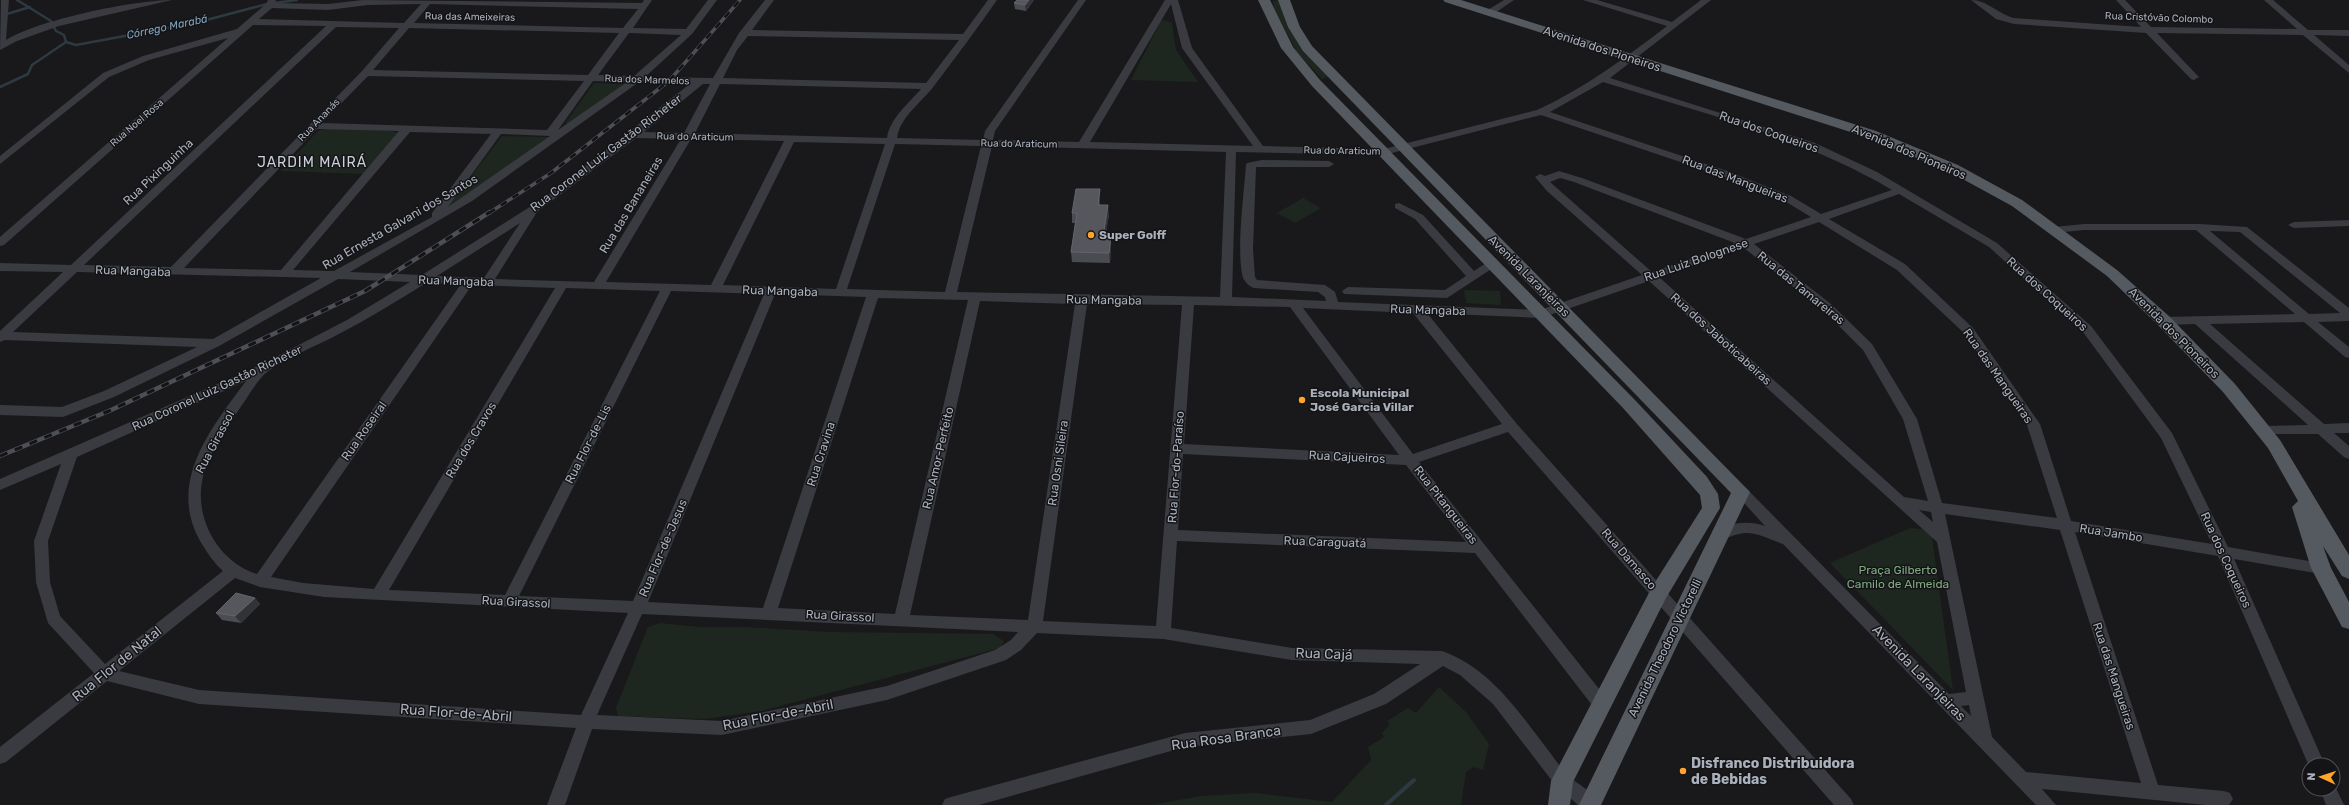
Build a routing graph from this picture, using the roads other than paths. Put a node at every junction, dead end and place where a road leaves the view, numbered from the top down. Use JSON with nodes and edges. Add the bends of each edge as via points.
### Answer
{"nodes":[{"id":1,"x":5,"y":0,"type":"edge"},
{"id":2,"x":168,"y":0,"type":"edge"},
{"id":3,"x":713,"y":0,"type":"edge"},
{"id":4,"x":770,"y":0,"type":"edge"},
{"id":5,"x":993,"y":0,"type":"edge"},
{"id":6,"x":1082,"y":0,"type":"edge"},
{"id":7,"x":1169,"y":0,"type":"edge"},
{"id":8,"x":1174,"y":0,"type":"edge"},
{"id":9,"x":1264,"y":0,"type":"edge"},
{"id":10,"x":1284,"y":0,"type":"edge"},
{"id":11,"x":1449,"y":0,"type":"edge"},
{"id":12,"x":1510,"y":0,"type":"edge"},
{"id":13,"x":1587,"y":0,"type":"edge"},
{"id":14,"x":1707,"y":0,"type":"edge"},
{"id":15,"x":1975,"y":0,"type":"edge"},
{"id":16,"x":2120,"y":0,"type":"edge"},
{"id":17,"x":2268,"y":0,"type":"edge"},
{"id":18,"x":428,"y":1,"type":"edge"},
{"id":19,"x":531,"y":1,"type":"edge"},
{"id":20,"x":271,"y":3,"type":"edge"},
{"id":21,"x":628,"y":3,"type":"edge"},
{"id":22,"x":647,"y":3,"type":"edge"},
{"id":23,"x":1489,"y":13,"type":"junction"},
{"id":24,"x":252,"y":22,"type":"junction"},
{"id":25,"x":333,"y":25,"type":"junction"},
{"id":26,"x":1673,"y":25,"type":"junction"},
{"id":27,"x":407,"y":26,"type":"junction"},
{"id":28,"x":242,"y":30,"type":"junction"},
{"id":29,"x":2148,"y":30,"type":"junction"},
{"id":30,"x":626,"y":31,"type":"junction"},
{"id":31,"x":688,"y":32,"type":"junction"},
{"id":32,"x":2304,"y":32,"type":"junction"},
{"id":33,"x":744,"y":33,"type":"junction"},
{"id":34,"x":2349,"y":33,"type":"edge"},
{"id":35,"x":965,"y":37,"type":"junction"},
{"id":36,"x":1,"y":42,"type":"edge"},
{"id":37,"x":1630,"y":57,"type":"junction"},
{"id":38,"x":2349,"y":70,"type":"edge"},
{"id":39,"x":365,"y":73,"type":"junction"},
{"id":40,"x":2194,"y":77,"type":"dead end"},
{"id":41,"x":590,"y":78,"type":"junction"},
{"id":42,"x":1601,"y":78,"type":"junction"},
{"id":43,"x":636,"y":80,"type":"junction"},
{"id":44,"x":700,"y":82,"type":"junction"},
{"id":45,"x":715,"y":82,"type":"junction"},
{"id":46,"x":929,"y":86,"type":"junction"},
{"id":47,"x":1541,"y":112,"type":"junction"},
{"id":48,"x":314,"y":126,"type":"junction"},
{"id":49,"x":407,"y":129,"type":"junction"},
{"id":50,"x":498,"y":131,"type":"junction"},
{"id":51,"x":550,"y":133,"type":"junction"},
{"id":52,"x":562,"y":133,"type":"junction"},
{"id":53,"x":634,"y":135,"type":"junction"},
{"id":54,"x":688,"y":136,"type":"junction"},
{"id":55,"x":790,"y":139,"type":"junction"},
{"id":56,"x":891,"y":142,"type":"junction"},
{"id":57,"x":988,"y":144,"type":"junction"},
{"id":58,"x":1083,"y":146,"type":"junction"},
{"id":59,"x":1402,"y":148,"type":"junction"},
{"id":60,"x":1231,"y":149,"type":"junction"},
{"id":61,"x":1260,"y":150,"type":"junction"},
{"id":62,"x":1384,"y":152,"type":"junction"},
{"id":63,"x":0,"y":161,"type":"edge"},
{"id":64,"x":1329,"y":164,"type":"dead end"},
{"id":65,"x":1542,"y":179,"type":"joint"},
{"id":66,"x":1901,"y":190,"type":"junction"},
{"id":67,"x":1399,"y":206,"type":"dead end"},
{"id":68,"x":535,"y":208,"type":"junction"},
{"id":69,"x":1820,"y":216,"type":"junction"},
{"id":70,"x":432,"y":221,"type":"junction"},
{"id":71,"x":2349,"y":223,"type":"edge"},
{"id":72,"x":2294,"y":225,"type":"dead end"},
{"id":73,"x":2199,"y":227,"type":"junction"},
{"id":74,"x":2054,"y":230,"type":"junction"},
{"id":75,"x":0,"y":243,"type":"edge"},
{"id":76,"x":1745,"y":243,"type":"junction"},
{"id":77,"x":1493,"y":264,"type":"junction"},
{"id":78,"x":0,"y":267,"type":"edge"},
{"id":79,"x":75,"y":269,"type":"junction"},
{"id":80,"x":173,"y":272,"type":"junction"},
{"id":81,"x":283,"y":275,"type":"junction"},
{"id":82,"x":334,"y":275,"type":"junction"},
{"id":83,"x":1650,"y":276,"type":"junction"},
{"id":84,"x":1473,"y":277,"type":"junction"},
{"id":85,"x":424,"y":279,"type":"junction"},
{"id":86,"x":469,"y":281,"type":"junction"},
{"id":87,"x":487,"y":282,"type":"junction"},
{"id":88,"x":563,"y":284,"type":"junction"},
{"id":89,"x":598,"y":285,"type":"junction"},
{"id":90,"x":667,"y":288,"type":"junction"},
{"id":91,"x":714,"y":289,"type":"junction"},
{"id":92,"x":771,"y":291,"type":"junction"},
{"id":93,"x":1348,"y":292,"type":"dead end"},
{"id":94,"x":840,"y":293,"type":"junction"},
{"id":95,"x":873,"y":294,"type":"junction"},
{"id":96,"x":950,"y":296,"type":"junction"},
{"id":97,"x":975,"y":297,"type":"junction"},
{"id":98,"x":1082,"y":300,"type":"junction"},
{"id":99,"x":1188,"y":301,"type":"junction"},
{"id":100,"x":1226,"y":301,"type":"junction"},
{"id":101,"x":1294,"y":304,"type":"junction"},
{"id":102,"x":1332,"y":306,"type":"junction"},
{"id":103,"x":1560,"y":307,"type":"junction"},
{"id":104,"x":1417,"y":309,"type":"junction"},
{"id":105,"x":1541,"y":314,"type":"junction"},
{"id":106,"x":2349,"y":315,"type":"edge"},
{"id":107,"x":2306,"y":318,"type":"junction"},
{"id":108,"x":2199,"y":321,"type":"junction"},
{"id":109,"x":2164,"y":322,"type":"junction"},
{"id":110,"x":1,"y":337,"type":"edge"},
{"id":111,"x":215,"y":343,"type":"junction"},
{"id":112,"x":2349,"y":354,"type":"edge"},
{"id":113,"x":262,"y":369,"type":"junction"},
{"id":114,"x":0,"y":410,"type":"edge"},
{"id":115,"x":1511,"y":426,"type":"junction"},
{"id":116,"x":2320,"y":428,"type":"junction"},
{"id":117,"x":2349,"y":428,"type":"edge"},
{"id":118,"x":2263,"y":431,"type":"junction"},
{"id":119,"x":1178,"y":449,"type":"junction"},
{"id":120,"x":70,"y":454,"type":"junction"},
{"id":121,"x":2349,"y":454,"type":"edge"},
{"id":122,"x":1410,"y":460,"type":"junction"},
{"id":123,"x":2290,"y":475,"type":"junction"},
{"id":124,"x":0,"y":485,"type":"edge"},
{"id":125,"x":1741,"y":492,"type":"junction"},
{"id":126,"x":1900,"y":502,"type":"junction"},
{"id":127,"x":1937,"y":508,"type":"junction"},
{"id":128,"x":2065,"y":525,"type":"junction"},
{"id":129,"x":1720,"y":534,"type":"junction"},
{"id":130,"x":1171,"y":535,"type":"junction"},
{"id":131,"x":1943,"y":539,"type":"junction"},
{"id":132,"x":1790,"y":542,"type":"junction"},
{"id":133,"x":1480,"y":548,"type":"junction"},
{"id":134,"x":2223,"y":551,"type":"junction"},
{"id":135,"x":2321,"y":568,"type":"junction"},
{"id":136,"x":233,"y":571,"type":"junction"},
{"id":137,"x":2349,"y":571,"type":"edge"},
{"id":138,"x":2349,"y":580,"type":"edge"},
{"id":139,"x":260,"y":581,"type":"junction"},
{"id":140,"x":1659,"y":593,"type":"junction"},
{"id":141,"x":378,"y":595,"type":"junction"},
{"id":142,"x":509,"y":601,"type":"junction"},
{"id":143,"x":638,"y":607,"type":"junction"},
{"id":144,"x":769,"y":613,"type":"junction"},
{"id":145,"x":1680,"y":617,"type":"junction"},
{"id":146,"x":901,"y":619,"type":"junction"},
{"id":147,"x":2349,"y":621,"type":"edge"},
{"id":148,"x":1035,"y":625,"type":"junction"},
{"id":149,"x":1163,"y":632,"type":"junction"},
{"id":150,"x":1442,"y":658,"type":"junction"},
{"id":151,"x":104,"y":674,"type":"junction"},
{"id":152,"x":1975,"y":698,"type":"junction"},
{"id":153,"x":1946,"y":701,"type":"junction"},
{"id":154,"x":1601,"y":704,"type":"junction"},
{"id":155,"x":586,"y":722,"type":"junction"},
{"id":156,"x":1984,"y":740,"type":"junction"},
{"id":157,"x":0,"y":757,"type":"edge"},
{"id":158,"x":2313,"y":757,"type":"edge"},
{"id":159,"x":2022,"y":779,"type":"junction"},
{"id":160,"x":1562,"y":780,"type":"junction"},
{"id":161,"x":2152,"y":791,"type":"junction"},
{"id":162,"x":2224,"y":799,"type":"dead end"},
{"id":163,"x":556,"y":805,"type":"edge"},
{"id":164,"x":951,"y":805,"type":"edge"},
{"id":165,"x":1559,"y":805,"type":"edge"},
{"id":166,"x":1590,"y":805,"type":"edge"},
{"id":167,"x":1845,"y":805,"type":"edge"},
{"id":168,"x":2047,"y":805,"type":"edge"}],
"edges":[{"from":1,"to":36,"type":"street"},
{"from":2,"to":36,"type":"street","via":[[63,24]]},
{"from":3,"to":31,"type":"street","name":"Rua Ernesta Galvani dos Santos"},
{"from":4,"to":33,"type":"street"},
{"from":5,"to":35,"type":"street"},
{"from":6,"to":57,"type":"street","via":[[990,132]]},
{"from":7,"to":58,"type":"street","via":[[1106,103]]},
{"from":8,"to":61,"type":"street","via":[[1187,48]]},
{"from":9,"to":62,"type":"main road","name":"Avenida Laranjeiras","via":[[1287,48],[1316,83]]},
{"from":10,"to":59,"type":"main road","name":"Avenida Laranjeiras","via":[[1294,27],[1307,48]]},
{"from":11,"to":23,"type":"main road","name":"Avenida dos Pioneiros"},
{"from":12,"to":23,"type":"street"},
{"from":13,"to":26,"type":"street"},
{"from":14,"to":26,"type":"street"},
{"from":15,"to":29,"type":"street","name":"Rua Cristóvão Colombo","via":[[1999,17],[2014,21]]},
{"from":16,"to":29,"type":"street"},
{"from":17,"to":32,"type":"street"},
{"from":18,"to":19,"type":"street"},
{"from":18,"to":20,"type":"street","via":[[368,2],[328,7]]},
{"from":18,"to":27,"type":"street","name":"Rua Ananás"},
{"from":19,"to":21,"type":"street"},
{"from":20,"to":24,"type":"street","name":"Rua Noel Rosa"},
{"from":21,"to":22,"type":"street"},
{"from":22,"to":30,"type":"street"},
{"from":23,"to":37,"type":"main road","name":"Avenida dos Pioneiros"},
{"from":24,"to":25,"type":"street","name":"Rua das Ameixeiras"},
{"from":24,"to":28,"type":"street","name":"Rua Noel Rosa"},
{"from":25,"to":27,"type":"street","name":"Rua das Ameixeiras"},
{"from":25,"to":79,"type":"street","name":"Rua Pixinguinha"},
{"from":26,"to":37,"type":"street"},
{"from":27,"to":30,"type":"street","name":"Rua das Ameixeiras"},
{"from":27,"to":39,"type":"street","name":"Rua Ananás"},
{"from":28,"to":63,"type":"street","via":[[146,58],[106,75]]},
{"from":28,"to":75,"type":"street","name":"Rua Noel Rosa"},
{"from":29,"to":32,"type":"street","name":"Rua Cristóvão Colombo"},
{"from":29,"to":40,"type":"street"},
{"from":30,"to":31,"type":"street","name":"Rua das Ameixeiras"},
{"from":30,"to":41,"type":"street"},
{"from":31,"to":43,"type":"street","name":"Rua Ernesta Galvani dos Santos"},
{"from":32,"to":34,"type":"street","name":"Rua Cristóvão Colombo"},
{"from":32,"to":38,"type":"street"},
{"from":33,"to":35,"type":"street"},
{"from":33,"to":45,"type":"street","name":"Rua das Bananeiras"},
{"from":35,"to":46,"type":"street"},
{"from":37,"to":42,"type":"street"},
{"from":37,"to":74,"type":"main road","name":"Avenida dos Pioneiros","via":[[1871,134],[1952,168],[2017,203]]},
{"from":39,"to":41,"type":"street","name":"Rua dos Marmelos"},
{"from":39,"to":48,"type":"street","name":"Rua Ananás"},
{"from":41,"to":43,"type":"street","name":"Rua dos Marmelos"},
{"from":41,"to":51,"type":"street"},
{"from":42,"to":47,"type":"street","via":[[1558,105]]},
{"from":42,"to":66,"type":"street","name":"Rua dos Coqueiros","via":[[1811,145],[1857,165]]},
{"from":43,"to":44,"type":"street","name":"Rua dos Marmelos"},
{"from":43,"to":52,"type":"street","name":"Rua Ernesta Galvani dos Santos"},
{"from":44,"to":45,"type":"street","name":"Rua dos Marmelos"},
{"from":44,"to":53,"type":"street","name":"Rua Coronel Luiz Gastão Richeter"},
{"from":45,"to":46,"type":"street","name":"Rua dos Marmelos"},
{"from":45,"to":54,"type":"street","name":"Rua das Bananeiras"},
{"from":46,"to":56,"type":"street","via":[[899,120],[893,129]]},
{"from":47,"to":59,"type":"street"},
{"from":47,"to":69,"type":"street","name":"Rua das Mangueiras","via":[[1723,172],[1787,198]]},
{"from":48,"to":49,"type":"street"},
{"from":48,"to":80,"type":"street","name":"Rua Ananás"},
{"from":49,"to":50,"type":"street"},
{"from":49,"to":81,"type":"street"},
{"from":50,"to":51,"type":"street"},
{"from":50,"to":70,"type":"street"},
{"from":51,"to":52,"type":"street"},
{"from":52,"to":70,"type":"street","name":"Rua Ernesta Galvani dos Santos"},
{"from":53,"to":54,"type":"street","name":"Rua do Araticum"},
{"from":53,"to":68,"type":"street","name":"Rua Coronel Luiz Gastão Richeter"},
{"from":54,"to":55,"type":"street","name":"Rua do Araticum"},
{"from":54,"to":89,"type":"street","name":"Rua das Bananeiras"},
{"from":55,"to":56,"type":"street","name":"Rua do Araticum"},
{"from":55,"to":91,"type":"street"},
{"from":56,"to":57,"type":"street","name":"Rua do Araticum"},
{"from":56,"to":94,"type":"street"},
{"from":57,"to":58,"type":"street","name":"Rua do Araticum"},
{"from":57,"to":96,"type":"street"},
{"from":58,"to":60,"type":"street","name":"Rua do Araticum"},
{"from":59,"to":62,"type":"street","name":"Rua do Araticum"},
{"from":59,"to":103,"type":"main road","name":"Avenida Laranjeiras"},
{"from":60,"to":61,"type":"street","name":"Rua do Araticum"},
{"from":60,"to":100,"type":"street"},
{"from":61,"to":62,"type":"street","name":"Rua do Araticum"},
{"from":62,"to":77,"type":"main road","name":"Avenida Laranjeiras"},
{"from":64,"to":102,"type":"street","via":[[1262,162],[1251,165],[1247,249],[1249,278],[1254,284],[1322,288],[1331,295]]},
{"from":65,"to":76,"type":"street","name":"Rua das Tamareiras","via":[[1559,174]]},
{"from":65,"to":83,"type":"street","name":"Rua dos Jaboticabeiras"},
{"from":66,"to":69,"type":"street","name":"Rua Luiz Bolognese"},
{"from":66,"to":134,"type":"street","name":"Rua dos Coqueiros","via":[[1993,245],[2087,329],[2167,436]]},
{"from":67,"to":84,"type":"street","via":[[1418,217]]},
{"from":68,"to":85,"type":"street","name":"Rua Coronel Luiz Gastão Richeter"},
{"from":68,"to":87,"type":"street"},
{"from":69,"to":76,"type":"street","name":"Rua Luiz Bolognese"},
{"from":69,"to":128,"type":"street","name":"Rua das Mangueiras","via":[[1902,267],[1969,331],[2033,424]]},
{"from":70,"to":82,"type":"street","name":"Rua Ernesta Galvani dos Santos"},
{"from":71,"to":72,"type":"street"},
{"from":73,"to":74,"type":"street","via":[[2084,227]]},
{"from":73,"to":106,"type":"street","via":[[2243,229]]},
{"from":73,"to":107,"type":"street"},
{"from":74,"to":109,"type":"main road","name":"Avenida dos Pioneiros","via":[[2112,272]]},
{"from":76,"to":83,"type":"street","name":"Rua Luiz Bolognese"},
{"from":76,"to":127,"type":"street","name":"Rua das Tamareiras","via":[[1827,307],[1868,348],[1910,419]]},
{"from":77,"to":84,"type":"street"},
{"from":77,"to":105,"type":"main road","name":"Avenida Laranjeiras"},
{"from":78,"to":79,"type":"street","name":"Rua Mangaba"},
{"from":79,"to":80,"type":"street","name":"Rua Mangaba"},
{"from":79,"to":110,"type":"street","name":"Rua Pixinguinha"},
{"from":80,"to":81,"type":"street","name":"Rua Mangaba"},
{"from":81,"to":82,"type":"street","name":"Rua Mangaba"},
{"from":82,"to":85,"type":"street","name":"Rua Mangaba"},
{"from":82,"to":111,"type":"street","name":"Rua Ernesta Galvani dos Santos"},
{"from":83,"to":103,"type":"street","name":"Rua Luiz Bolognese"},
{"from":83,"to":126,"type":"street","name":"Rua dos Jaboticabeiras"},
{"from":84,"to":93,"type":"street","via":[[1447,294]]},
{"from":85,"to":86,"type":"street","name":"Rua Mangaba"},
{"from":85,"to":113,"type":"street","name":"Rua Coronel Luiz Gastão Richeter","via":[[351,322]]},
{"from":86,"to":87,"type":"street","name":"Rua Mangaba"},
{"from":86,"to":139,"type":"street","name":"Rua Roseiral"},
{"from":87,"to":88,"type":"street","name":"Rua Mangaba"},
{"from":88,"to":89,"type":"street","name":"Rua Mangaba"},
{"from":88,"to":141,"type":"street","name":"Rua dos Cravos"},
{"from":89,"to":90,"type":"street","name":"Rua Mangaba"},
{"from":90,"to":91,"type":"street","name":"Rua Mangaba"},
{"from":90,"to":142,"type":"street","name":"Rua Flor-de-Lis"},
{"from":91,"to":92,"type":"street","name":"Rua Mangaba"},
{"from":92,"to":94,"type":"street","name":"Rua Mangaba"},
{"from":92,"to":143,"type":"street","name":"Rua Flor-de-Jesus"},
{"from":94,"to":95,"type":"street","name":"Rua Mangaba"},
{"from":95,"to":96,"type":"street","name":"Rua Mangaba"},
{"from":95,"to":144,"type":"street","name":"Rua Cravina"},
{"from":96,"to":97,"type":"street","name":"Rua Mangaba"},
{"from":97,"to":98,"type":"street","name":"Rua Mangaba"},
{"from":97,"to":146,"type":"street","name":"Rua Amor-Perfeito"},
{"from":98,"to":99,"type":"street","name":"Rua Mangaba"},
{"from":98,"to":148,"type":"street","name":"Rua Osni Sileira"},
{"from":99,"to":100,"type":"street","name":"Rua Mangaba"},
{"from":99,"to":119,"type":"street","name":"Rua Flor-do-Paraíso"},
{"from":100,"to":101,"type":"street","name":"Rua Mangaba"},
{"from":101,"to":102,"type":"street","name":"Rua Mangaba"},
{"from":101,"to":122,"type":"street","name":"Rua Pitangueiras"},
{"from":102,"to":104,"type":"street","name":"Rua Mangaba"},
{"from":103,"to":105,"type":"street","name":"Rua Mangaba"},
{"from":103,"to":125,"type":"main road","name":"Avenida Laranjeiras"},
{"from":104,"to":105,"type":"street","name":"Rua Mangaba"},
{"from":104,"to":115,"type":"street","name":"Rua Damasco"},
{"from":105,"to":140,"type":"main road","name":"Avenida Laranjeiras","via":[[1701,482],[1709,494],[1711,508]]},
{"from":106,"to":107,"type":"street"},
{"from":107,"to":108,"type":"street"},
{"from":107,"to":112,"type":"street"},
{"from":108,"to":109,"type":"street"},
{"from":108,"to":116,"type":"street"},
{"from":109,"to":118,"type":"main road","name":"Avenida dos Pioneiros","via":[[2229,388]]},
{"from":110,"to":111,"type":"street"},
{"from":111,"to":114,"type":"street","name":"Rua Ernesta Galvani dos Santos","via":[[109,394],[63,412]]},
{"from":113,"to":120,"type":"street","name":"Rua Coronel Luiz Gastão Richeter"},
{"from":113,"to":136,"type":"street","name":"Rua Girassol","via":[[228,414],[196,477],[194,502],[198,524],[211,548]]},
{"from":115,"to":122,"type":"street","name":"Rua Cajueiros"},
{"from":115,"to":140,"type":"street","name":"Rua Damasco"},
{"from":116,"to":117,"type":"street"},
{"from":116,"to":118,"type":"street"},
{"from":116,"to":121,"type":"street"},
{"from":118,"to":123,"type":"main road","name":"Avenida dos Pioneiros","via":[[2274,444]]},
{"from":119,"to":122,"type":"street","name":"Rua Cajueiros"},
{"from":119,"to":130,"type":"street","name":"Rua Flor-do-Paraíso"},
{"from":120,"to":124,"type":"street","name":"Rua Coronel Luiz Gastão Richeter"},
{"from":120,"to":151,"type":"street","via":[[41,541],[43,582],[54,619]]},
{"from":122,"to":133,"type":"street","name":"Rua Pitangueiras"},
{"from":123,"to":135,"type":"main road"},
{"from":123,"to":137,"type":"main road"},
{"from":125,"to":129,"type":"main road","name":"Avenida Theodoro Victorelli"},
{"from":125,"to":132,"type":"street","name":"Avenida Laranjeiras"},
{"from":126,"to":127,"type":"street","name":"Rua Jambo"},
{"from":126,"to":131,"type":"street","name":"Rua dos Jaboticabeiras"},
{"from":127,"to":128,"type":"street","name":"Rua Jambo"},
{"from":127,"to":131,"type":"street","name":"Rua das Tamareiras"},
{"from":128,"to":134,"type":"street","name":"Rua Jambo"},
{"from":128,"to":161,"type":"street","name":"Rua das Mangueiras"},
{"from":129,"to":132,"type":"street","name":"Avenida Laranjeiras","via":[[1734,527],[1748,526]]},
{"from":129,"to":145,"type":"main road","name":"Avenida Theodoro Victorelli"},
{"from":130,"to":133,"type":"street","name":"Rua Caraguatá"},
{"from":130,"to":149,"type":"street","name":"Rua Flor-do-Paraíso"},
{"from":131,"to":152,"type":"street","name":"Rua das Tamareiras"},
{"from":132,"to":153,"type":"street","name":"Avenida Laranjeiras"},
{"from":133,"to":154,"type":"street","name":"Rua Pitangueiras"},
{"from":134,"to":135,"type":"street","name":"Rua Jambo"},
{"from":134,"to":158,"type":"street","name":"Rua dos Coqueiros"},
{"from":135,"to":138,"type":"main road"},
{"from":135,"to":147,"type":"main road"},
{"from":136,"to":139,"type":"street","name":"Rua Girassol"},
{"from":136,"to":151,"type":"street","name":"Rua Flor de Natal"},
{"from":139,"to":141,"type":"street","name":"Rua Girassol","via":[[317,590]]},
{"from":140,"to":145,"type":"street","name":"Rua Damasco"},
{"from":140,"to":154,"type":"main road"},
{"from":141,"to":142,"type":"street","name":"Rua Girassol"},
{"from":142,"to":143,"type":"street","name":"Rua Girassol"},
{"from":143,"to":144,"type":"street","name":"Rua Girassol"},
{"from":143,"to":155,"type":"street","name":"Rua Flor-de-Jesus"},
{"from":144,"to":146,"type":"street","name":"Rua Girassol"},
{"from":145,"to":166,"type":"main road","name":"Avenida Theodoro Victorelli"},
{"from":145,"to":167,"type":"street","name":"Rua Damasco"},
{"from":146,"to":148,"type":"street","name":"Rua Girassol"},
{"from":148,"to":149,"type":"street","name":"Rua Cajá"},
{"from":148,"to":155,"type":"street","name":"Rua Flor-de-Abril","via":[[1016,644],[1000,655],[887,694],[722,728]]},
{"from":149,"to":150,"type":"street","name":"Rua Cajá","via":[[1292,654]]},
{"from":150,"to":160,"type":"street","name":"Rua Cajá","via":[[1466,670],[1499,699]]},
{"from":150,"to":164,"type":"street","name":"Rua Rosa Branca","via":[[1380,699],[1311,727],[1186,740]]},
{"from":151,"to":155,"type":"street","name":"Rua Flor-de-Abril","via":[[199,697]]},
{"from":151,"to":157,"type":"street","name":"Rua Flor de Natal"},
{"from":152,"to":153,"type":"street"},
{"from":152,"to":156,"type":"street","name":"Rua das Tamareiras"},
{"from":153,"to":156,"type":"street","name":"Avenida Laranjeiras"},
{"from":154,"to":160,"type":"main road"},
{"from":155,"to":163,"type":"street","name":"Rua Flor-de-Jesus"},
{"from":156,"to":159,"type":"street","name":"Avenida Laranjeiras"},
{"from":159,"to":161,"type":"street"},
{"from":159,"to":168,"type":"street","name":"Avenida Laranjeiras"},
{"from":160,"to":165,"type":"main road"},
{"from":160,"to":166,"type":"street","name":"Rua Cajá"},
{"from":161,"to":162,"type":"street"}]}
